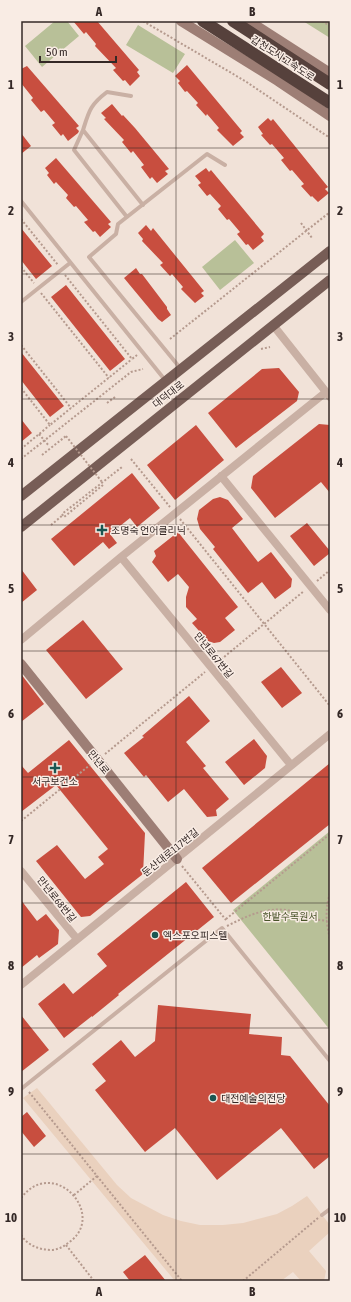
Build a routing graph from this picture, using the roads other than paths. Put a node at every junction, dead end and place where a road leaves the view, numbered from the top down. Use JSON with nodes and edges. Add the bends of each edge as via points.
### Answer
{"nodes":[{"id":1,"x":181,"y":21,"type":"edge"},
{"id":2,"x":203,"y":21,"type":"edge"},
{"id":3,"x":233,"y":21,"type":"edge"},
{"id":4,"x":249,"y":21,"type":"edge"},
{"id":5,"x":330,"y":73,"type":"edge"},
{"id":6,"x":330,"y":84,"type":"edge"},
{"id":7,"x":131,"y":96,"type":"dead end"},
{"id":8,"x":330,"y":103,"type":"edge"},
{"id":9,"x":330,"y":116,"type":"edge"},
{"id":10,"x":83,"y":130,"type":"junction"},
{"id":11,"x":225,"y":165,"type":"dead end"},
{"id":12,"x":21,"y":201,"type":"edge"},
{"id":13,"x":143,"y":205,"type":"junction"},
{"id":14,"x":127,"y":217,"type":"junction"},
{"id":15,"x":330,"y":251,"type":"edge"},
{"id":16,"x":70,"y":263,"type":"junction"},
{"id":17,"x":330,"y":280,"type":"edge"},
{"id":18,"x":21,"y":302,"type":"edge"},
{"id":19,"x":273,"y":325,"type":"junction"},
{"id":20,"x":181,"y":369,"type":"junction"},
{"id":21,"x":166,"y":381,"type":"junction"},
{"id":22,"x":328,"y":394,"type":"edge"},
{"id":23,"x":221,"y":476,"type":"junction"},
{"id":24,"x":21,"y":496,"type":"edge"},
{"id":25,"x":21,"y":526,"type":"edge"},
{"id":26,"x":121,"y":557,"type":"junction"},
{"id":27,"x":330,"y":610,"type":"edge"},
{"id":28,"x":21,"y":640,"type":"edge"},
{"id":29,"x":21,"y":664,"type":"edge"},
{"id":30,"x":330,"y":734,"type":"edge"},
{"id":31,"x":291,"y":766,"type":"junction"},
{"id":32,"x":177,"y":859,"type":"junction"},
{"id":33,"x":21,"y":871,"type":"edge"},
{"id":34,"x":77,"y":939,"type":"junction"},
{"id":35,"x":21,"y":985,"type":"edge"},
{"id":36,"x":330,"y":1061,"type":"edge"},
{"id":37,"x":21,"y":1089,"type":"edge"},
{"id":38,"x":330,"y":1209,"type":"edge"},
{"id":39,"x":322,"y":1215,"type":"road end"}],
"edges":[{"from":1,"to":9,"type":"street"},
{"from":2,"to":8,"type":"highway","name":"갑천도시고속도로"},
{"from":3,"to":6,"type":"highway","name":"갑천도시고속도로"},
{"from":4,"to":5,"type":"street"},
{"from":7,"to":10,"type":"lane","via":[[107,92],[89,109]]},
{"from":10,"to":13,"type":"lane"},
{"from":10,"to":14,"type":"lane","via":[[74,150]]},
{"from":11,"to":13,"type":"lane","via":[[207,154]]},
{"from":12,"to":16,"type":"lane"},
{"from":13,"to":14,"type":"lane"},
{"from":14,"to":20,"type":"lane","via":[[118,224],[116,234],[89,257]]},
{"from":15,"to":20,"type":"main road","name":"대덕대로"},
{"from":16,"to":18,"type":"lane"},
{"from":16,"to":21,"type":"lane"},
{"from":17,"to":19,"type":"main road","name":"대덕대로"},
{"from":19,"to":22,"type":"street"},
{"from":19,"to":25,"type":"main road","name":"대덕대로"},
{"from":20,"to":21,"type":"main road","name":"대덕대로"},
{"from":21,"to":24,"type":"main road","name":"대덕대로"},
{"from":22,"to":23,"type":"street"},
{"from":23,"to":26,"type":"street"},
{"from":23,"to":27,"type":"street"},
{"from":26,"to":28,"type":"street"},
{"from":26,"to":31,"type":"street","name":"만년로67번길"},
{"from":29,"to":32,"type":"street","name":"만년로"},
{"from":30,"to":31,"type":"street","name":"둔산대로117번길"},
{"from":31,"to":32,"type":"street","name":"둔산대로117번길"},
{"from":32,"to":34,"type":"street","name":"둔산대로117번길"},
{"from":33,"to":34,"type":"street","name":"만년로68번길"},
{"from":34,"to":35,"type":"street","name":"둔산대로117번길"},
{"from":36,"to":37,"type":"lane","via":[[222,928]]},
{"from":38,"to":39,"type":"lane"}]}
